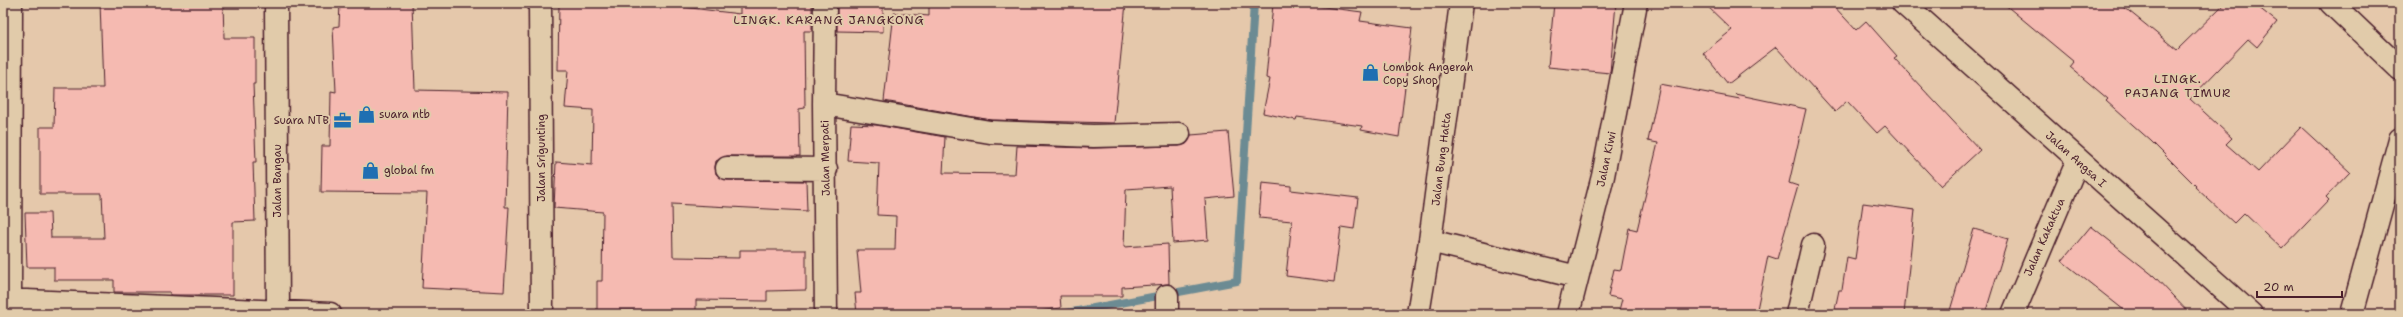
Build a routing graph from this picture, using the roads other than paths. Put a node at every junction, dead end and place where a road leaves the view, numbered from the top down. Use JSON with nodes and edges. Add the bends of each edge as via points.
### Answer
{"nodes":[{"id":1,"x":11,"y":3,"type":"edge"},
{"id":2,"x":276,"y":3,"type":"edge"},
{"id":3,"x":540,"y":3,"type":"edge"},
{"id":4,"x":825,"y":3,"type":"edge"},
{"id":5,"x":1461,"y":3,"type":"edge"},
{"id":6,"x":1636,"y":3,"type":"edge"},
{"id":7,"x":1903,"y":3,"type":"edge"},
{"id":8,"x":2331,"y":3,"type":"edge"},
{"id":9,"x":2400,"y":68,"type":"edge"},
{"id":10,"x":824,"y":104,"type":"junction"},
{"id":11,"x":1179,"y":134,"type":"dead end"},
{"id":12,"x":2400,"y":139,"type":"edge"},
{"id":13,"x":2078,"y":160,"type":"junction"},
{"id":14,"x":727,"y":168,"type":"dead end"},
{"id":15,"x":826,"y":168,"type":"junction"},
{"id":16,"x":1430,"y":241,"type":"junction"},
{"id":17,"x":1813,"y":245,"type":"dead end"},
{"id":18,"x":1577,"y":277,"type":"junction"},
{"id":19,"x":6,"y":300,"type":"edge"},
{"id":20,"x":278,"y":311,"type":"junction"},
{"id":21,"x":330,"y":314,"type":"edge"},
{"id":22,"x":542,"y":314,"type":"edge"},
{"id":23,"x":826,"y":314,"type":"edge"},
{"id":24,"x":1418,"y":314,"type":"edge"},
{"id":25,"x":1568,"y":314,"type":"edge"},
{"id":26,"x":1797,"y":314,"type":"edge"},
{"id":27,"x":2012,"y":314,"type":"edge"},
{"id":28,"x":2251,"y":314,"type":"edge"},
{"id":29,"x":2352,"y":314,"type":"edge"}],
"edges":[{"from":1,"to":19,"type":"street"},
{"from":2,"to":20,"type":"street","name":"Jalan Bangau"},
{"from":3,"to":22,"type":"street","name":"Jalan Srigunting"},
{"from":4,"to":10,"type":"street","name":"Jalan Merpati"},
{"from":5,"to":16,"type":"street","name":"Jalan Bung Hatta"},
{"from":6,"to":18,"type":"street","name":"Jalan Kiwi","via":[[1603,176]]},
{"from":7,"to":13,"type":"street","name":"Jalan Angsa I"},
{"from":8,"to":9,"type":"street"},
{"from":10,"to":11,"type":"street","via":[[990,132],[1093,136]]},
{"from":10,"to":15,"type":"street","name":"Jalan Merpati"},
{"from":12,"to":29,"type":"street"},
{"from":13,"to":27,"type":"street","name":"Jalan Kakaktua"},
{"from":13,"to":28,"type":"street","name":"Jalan Angsa I"},
{"from":14,"to":15,"type":"street"},
{"from":15,"to":23,"type":"street","name":"Jalan Merpati"},
{"from":16,"to":18,"type":"street"},
{"from":16,"to":24,"type":"street","name":"Jalan Bung Hatta"},
{"from":17,"to":26,"type":"street"},
{"from":18,"to":25,"type":"street","name":"Jalan Kiwi"},
{"from":19,"to":20,"type":"street"},
{"from":20,"to":21,"type":"street"}]}
